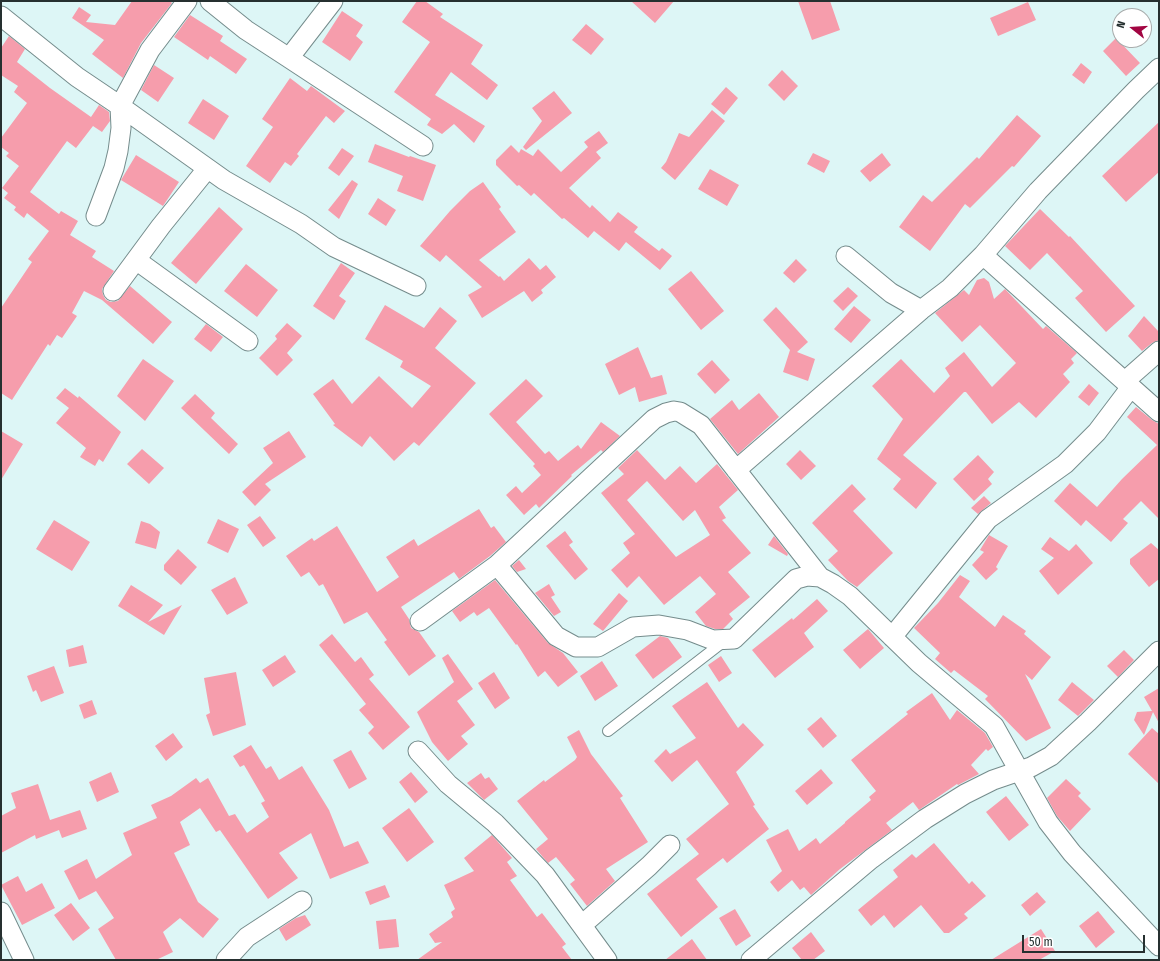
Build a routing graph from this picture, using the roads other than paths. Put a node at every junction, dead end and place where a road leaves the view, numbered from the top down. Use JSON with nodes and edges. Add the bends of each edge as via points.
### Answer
{"nodes":[{"id":1,"x":187,"y":1,"type":"edge"},
{"id":2,"x":210,"y":1,"type":"edge"},
{"id":3,"x":333,"y":1,"type":"edge"},
{"id":4,"x":1,"y":16,"type":"edge"},
{"id":5,"x":289,"y":58,"type":"junction"},
{"id":6,"x":1159,"y":68,"type":"edge"},
{"id":7,"x":120,"y":106,"type":"junction"},
{"id":8,"x":423,"y":146,"type":"dead end"},
{"id":9,"x":207,"y":169,"type":"junction"},
{"id":10,"x":96,"y":216,"type":"dead end"},
{"id":11,"x":983,"y":255,"type":"junction"},
{"id":12,"x":846,"y":256,"type":"dead end"},
{"id":13,"x":136,"y":260,"type":"junction"},
{"id":14,"x":416,"y":286,"type":"dead end"},
{"id":15,"x":113,"y":291,"type":"dead end"},
{"id":16,"x":921,"y":310,"type":"junction"},
{"id":17,"x":248,"y":341,"type":"dead end"},
{"id":18,"x":1159,"y":351,"type":"edge"},
{"id":19,"x":1128,"y":384,"type":"junction"},
{"id":20,"x":1159,"y":412,"type":"edge"},
{"id":21,"x":736,"y":470,"type":"junction"},
{"id":22,"x":497,"y":565,"type":"junction"},
{"id":23,"x":820,"y":577,"type":"junction"},
{"id":24,"x":420,"y":621,"type":"dead end"},
{"id":25,"x":892,"y":637,"type":"junction"},
{"id":26,"x":724,"y":641,"type":"junction"},
{"id":27,"x":1159,"y":651,"type":"edge"},
{"id":28,"x":608,"y":731,"type":"dead end"},
{"id":29,"x":418,"y":751,"type":"dead end"},
{"id":30,"x":1018,"y":772,"type":"junction"},
{"id":31,"x":670,"y":845,"type":"dead end"},
{"id":32,"x":302,"y":901,"type":"dead end"},
{"id":33,"x":1,"y":912,"type":"edge"},
{"id":34,"x":582,"y":925,"type":"junction"},
{"id":35,"x":1159,"y":946,"type":"edge"},
{"id":36,"x":24,"y":960,"type":"edge"},
{"id":37,"x":226,"y":960,"type":"edge"},
{"id":38,"x":607,"y":960,"type":"edge"},
{"id":39,"x":751,"y":960,"type":"edge"}],
"edges":[{"from":1,"to":7,"type":"street","via":[[150,50]]},
{"from":2,"to":5,"type":"street","via":[[246,30]]},
{"from":3,"to":5,"type":"street"},
{"from":4,"to":7,"type":"street","via":[[77,78]]},
{"from":5,"to":8,"type":"street"},
{"from":6,"to":11,"type":"street","via":[[1038,191]]},
{"from":7,"to":9,"type":"street"},
{"from":7,"to":10,"type":"street","via":[[118,151]]},
{"from":9,"to":13,"type":"street"},
{"from":9,"to":14,"type":"street","via":[[301,224],[334,247]]},
{"from":11,"to":16,"type":"street","via":[[950,288]]},
{"from":11,"to":19,"type":"street"},
{"from":12,"to":16,"type":"street","via":[[891,293]]},
{"from":13,"to":15,"type":"street"},
{"from":13,"to":17,"type":"street"},
{"from":16,"to":21,"type":"street"},
{"from":18,"to":19,"type":"street"},
{"from":19,"to":20,"type":"street"},
{"from":19,"to":25,"type":"street","via":[[1097,432],[1065,464],[988,519]]},
{"from":21,"to":22,"type":"street","via":[[701,425],[680,412],[666,413],[654,419]]},
{"from":21,"to":23,"type":"street"},
{"from":22,"to":24,"type":"street"},
{"from":22,"to":26,"type":"street","via":[[556,636],[576,647],[598,647],[633,627],[659,625]]},
{"from":23,"to":25,"type":"street","via":[[850,596]]},
{"from":23,"to":26,"type":"street","via":[[807,576],[796,579],[734,639]]},
{"from":25,"to":30,"type":"street","via":[[994,726]]},
{"from":26,"to":28,"type":"lane"},
{"from":27,"to":30,"type":"street","via":[[1051,756]]},
{"from":29,"to":34,"type":"street","via":[[448,784],[480,809],[520,847],[545,875]]},
{"from":30,"to":35,"type":"street","via":[[1048,822],[1072,853]]},
{"from":30,"to":39,"type":"street","via":[[972,790],[925,819],[871,859]]},
{"from":31,"to":34,"type":"street"},
{"from":32,"to":37,"type":"street","via":[[247,937]]},
{"from":33,"to":36,"type":"street"},
{"from":34,"to":38,"type":"street"}]}
